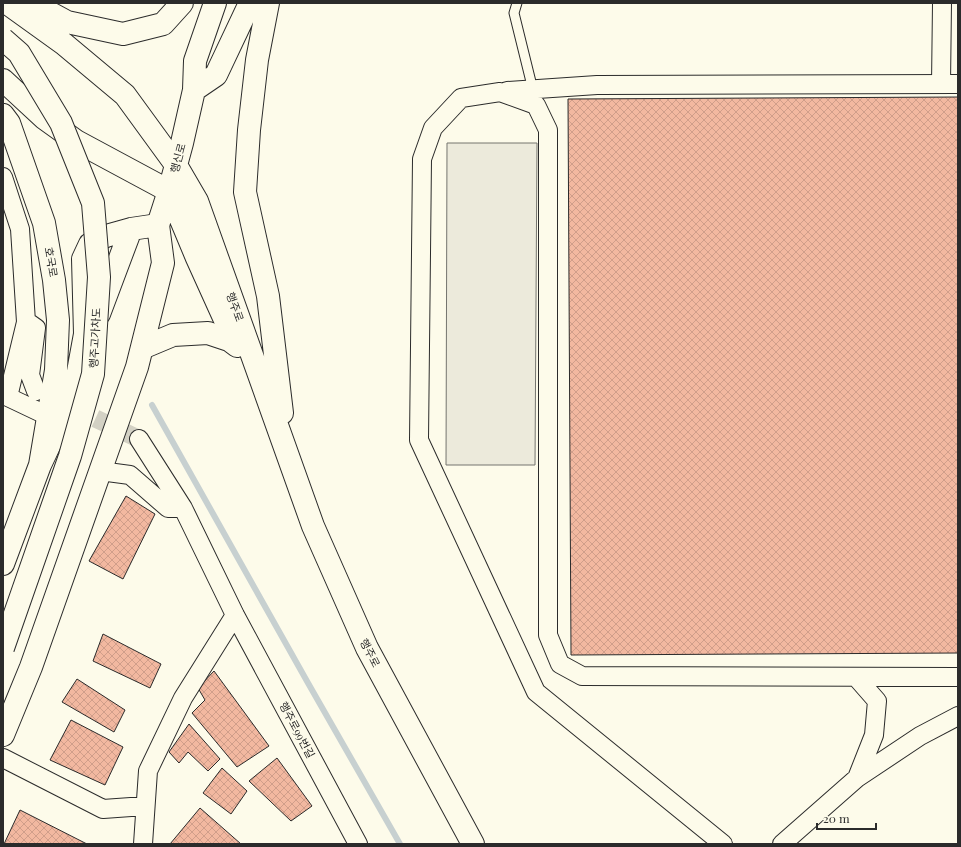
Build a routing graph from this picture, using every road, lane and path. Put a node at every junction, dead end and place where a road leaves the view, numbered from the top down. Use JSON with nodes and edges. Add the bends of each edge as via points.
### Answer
{"nodes":[{"id":1,"x":7,"y":3,"type":"edge"},
{"id":2,"x":32,"y":3,"type":"edge"},
{"id":3,"x":182,"y":3,"type":"edge"},
{"id":4,"x":215,"y":3,"type":"edge"},
{"id":5,"x":250,"y":3,"type":"edge"},
{"id":6,"x":268,"y":3,"type":"edge"},
{"id":7,"x":517,"y":3,"type":"edge"},
{"id":8,"x":942,"y":3,"type":"edge"},
{"id":9,"x":3,"y":39,"type":"edge"},
{"id":10,"x":3,"y":80,"type":"edge"},
{"id":11,"x":949,"y":84,"type":"edge"},
{"id":12,"x":194,"y":90,"type":"junction"},
{"id":13,"x":533,"y":90,"type":"junction"},
{"id":14,"x":500,"y":92,"type":"junction"},
{"id":15,"x":3,"y":114,"type":"edge"},
{"id":16,"x":176,"y":165,"type":"junction"},
{"id":17,"x":3,"y":177,"type":"edge"},
{"id":18,"x":169,"y":191,"type":"junction"},
{"id":19,"x":158,"y":225,"type":"junction"},
{"id":20,"x":131,"y":229,"type":"junction"},
{"id":21,"x":26,"y":322,"type":"junction"},
{"id":22,"x":237,"y":346,"type":"junction"},
{"id":23,"x":142,"y":348,"type":"junction"},
{"id":24,"x":78,"y":372,"type":"junction"},
{"id":25,"x":36,"y":391,"type":"dead end"},
{"id":26,"x":48,"y":416,"type":"junction"},
{"id":27,"x":140,"y":439,"type":"tunnel mouth"},
{"id":28,"x":287,"y":452,"type":"junction"},
{"id":29,"x":40,"y":465,"type":"junction"},
{"id":30,"x":100,"y":471,"type":"junction"},
{"id":31,"x":183,"y":508,"type":"junction"},
{"id":32,"x":3,"y":564,"type":"edge"},
{"id":33,"x":235,"y":615,"type":"junction"},
{"id":34,"x":3,"y":648,"type":"edge"},
{"id":35,"x":856,"y":677,"type":"junction"},
{"id":36,"x":958,"y":677,"type":"edge"},
{"id":37,"x":958,"y":716,"type":"edge"},
{"id":38,"x":3,"y":735,"type":"edge"},
{"id":39,"x":3,"y":758,"type":"edge"},
{"id":40,"x":856,"y":778,"type":"junction"},
{"id":41,"x":145,"y":806,"type":"junction"},
{"id":42,"x":143,"y":844,"type":"edge"},
{"id":43,"x":358,"y":844,"type":"edge"},
{"id":44,"x":473,"y":844,"type":"edge"},
{"id":45,"x":723,"y":844,"type":"edge"},
{"id":46,"x":782,"y":844,"type":"edge"}],
"edges":[{"from":1,"to":16,"type":"main road","name":"행주로","via":[[64,44],[124,95]]},
{"from":2,"to":3,"type":"main road","via":[[67,22],[124,34],[163,24]]},
{"from":4,"to":12,"type":"main road","name":"행신로","via":[[195,61]]},
{"from":5,"to":12,"type":"main road","via":[[216,75]]},
{"from":6,"to":28,"type":"main road","via":[[257,60],[245,192],[268,296]]},
{"from":7,"to":13,"type":"lane","via":[[514,13]]},
{"from":8,"to":11,"type":"street"},
{"from":9,"to":34,"type":"main road","name":"행주고가차도","bridge":true,"via":[[19,53],[67,137],[93,203],[99,277],[93,374],[70,456]]},
{"from":10,"to":18,"type":"main road","via":[[44,118],[76,142]]},
{"from":11,"to":13,"type":"street","via":[[597,85]]},
{"from":12,"to":16,"type":"main road","name":"행신로"},
{"from":13,"to":14,"type":"street"},
{"from":14,"to":35,"type":"street","via":[[536,105],[548,130],[548,635],[560,664],[582,676]]},
{"from":14,"to":45,"type":"street","via":[[461,98],[433,128],[422,159],[419,440],[536,692]]},
{"from":15,"to":26,"type":"main road","name":"호국로","via":[[9,123],[44,223],[54,280],[58,320],[56,370]]},
{"from":16,"to":18,"type":"main road","name":"행신로"},
{"from":16,"to":28,"type":"main road","name":"행주로","via":[[197,201]]},
{"from":17,"to":21,"type":"street","via":[[20,229]]},
{"from":18,"to":19,"type":"main road","name":"행신로"},
{"from":18,"to":22,"type":"main road","name":"행주로"},
{"from":19,"to":20,"type":"main road"},
{"from":19,"to":23,"type":"main road","via":[[163,263]]},
{"from":20,"to":24,"type":"main road"},
{"from":20,"to":24,"type":"main road","via":[[106,236],[90,244],[83,259],[85,334]]},
{"from":21,"to":25,"type":"street","via":[[36,328],[30,375]]},
{"from":21,"to":26,"type":"street","via":[[8,397]]},
{"from":22,"to":23,"type":"main road","via":[[229,340],[208,333],[173,335]]},
{"from":22,"to":28,"type":"main road","name":"행주로"},
{"from":23,"to":30,"type":"main road"},
{"from":24,"to":29,"type":"main road","via":[[65,412]]},
{"from":26,"to":29,"type":"main road","name":"호국로"},
{"from":27,"to":31,"type":"street","name":"행주로99번길"},
{"from":28,"to":44,"type":"main road","name":"행주로","via":[[313,526],[367,648]]},
{"from":29,"to":32,"type":"main road","name":"호국로"},
{"from":30,"to":31,"type":"street","via":[[130,475],[168,508]]},
{"from":30,"to":38,"type":"main road","via":[[31,667]]},
{"from":31,"to":33,"type":"street","name":"행주로99번길"},
{"from":33,"to":41,"type":"street","via":[[183,698],[148,771]]},
{"from":33,"to":43,"type":"street","name":"행주로99번길"},
{"from":35,"to":36,"type":"street"},
{"from":35,"to":40,"type":"street","via":[[877,701],[874,734]]},
{"from":37,"to":40,"type":"street","via":[[920,736]]},
{"from":39,"to":41,"type":"street","via":[[103,809]]},
{"from":40,"to":46,"type":"street"},
{"from":41,"to":42,"type":"street"}]}
